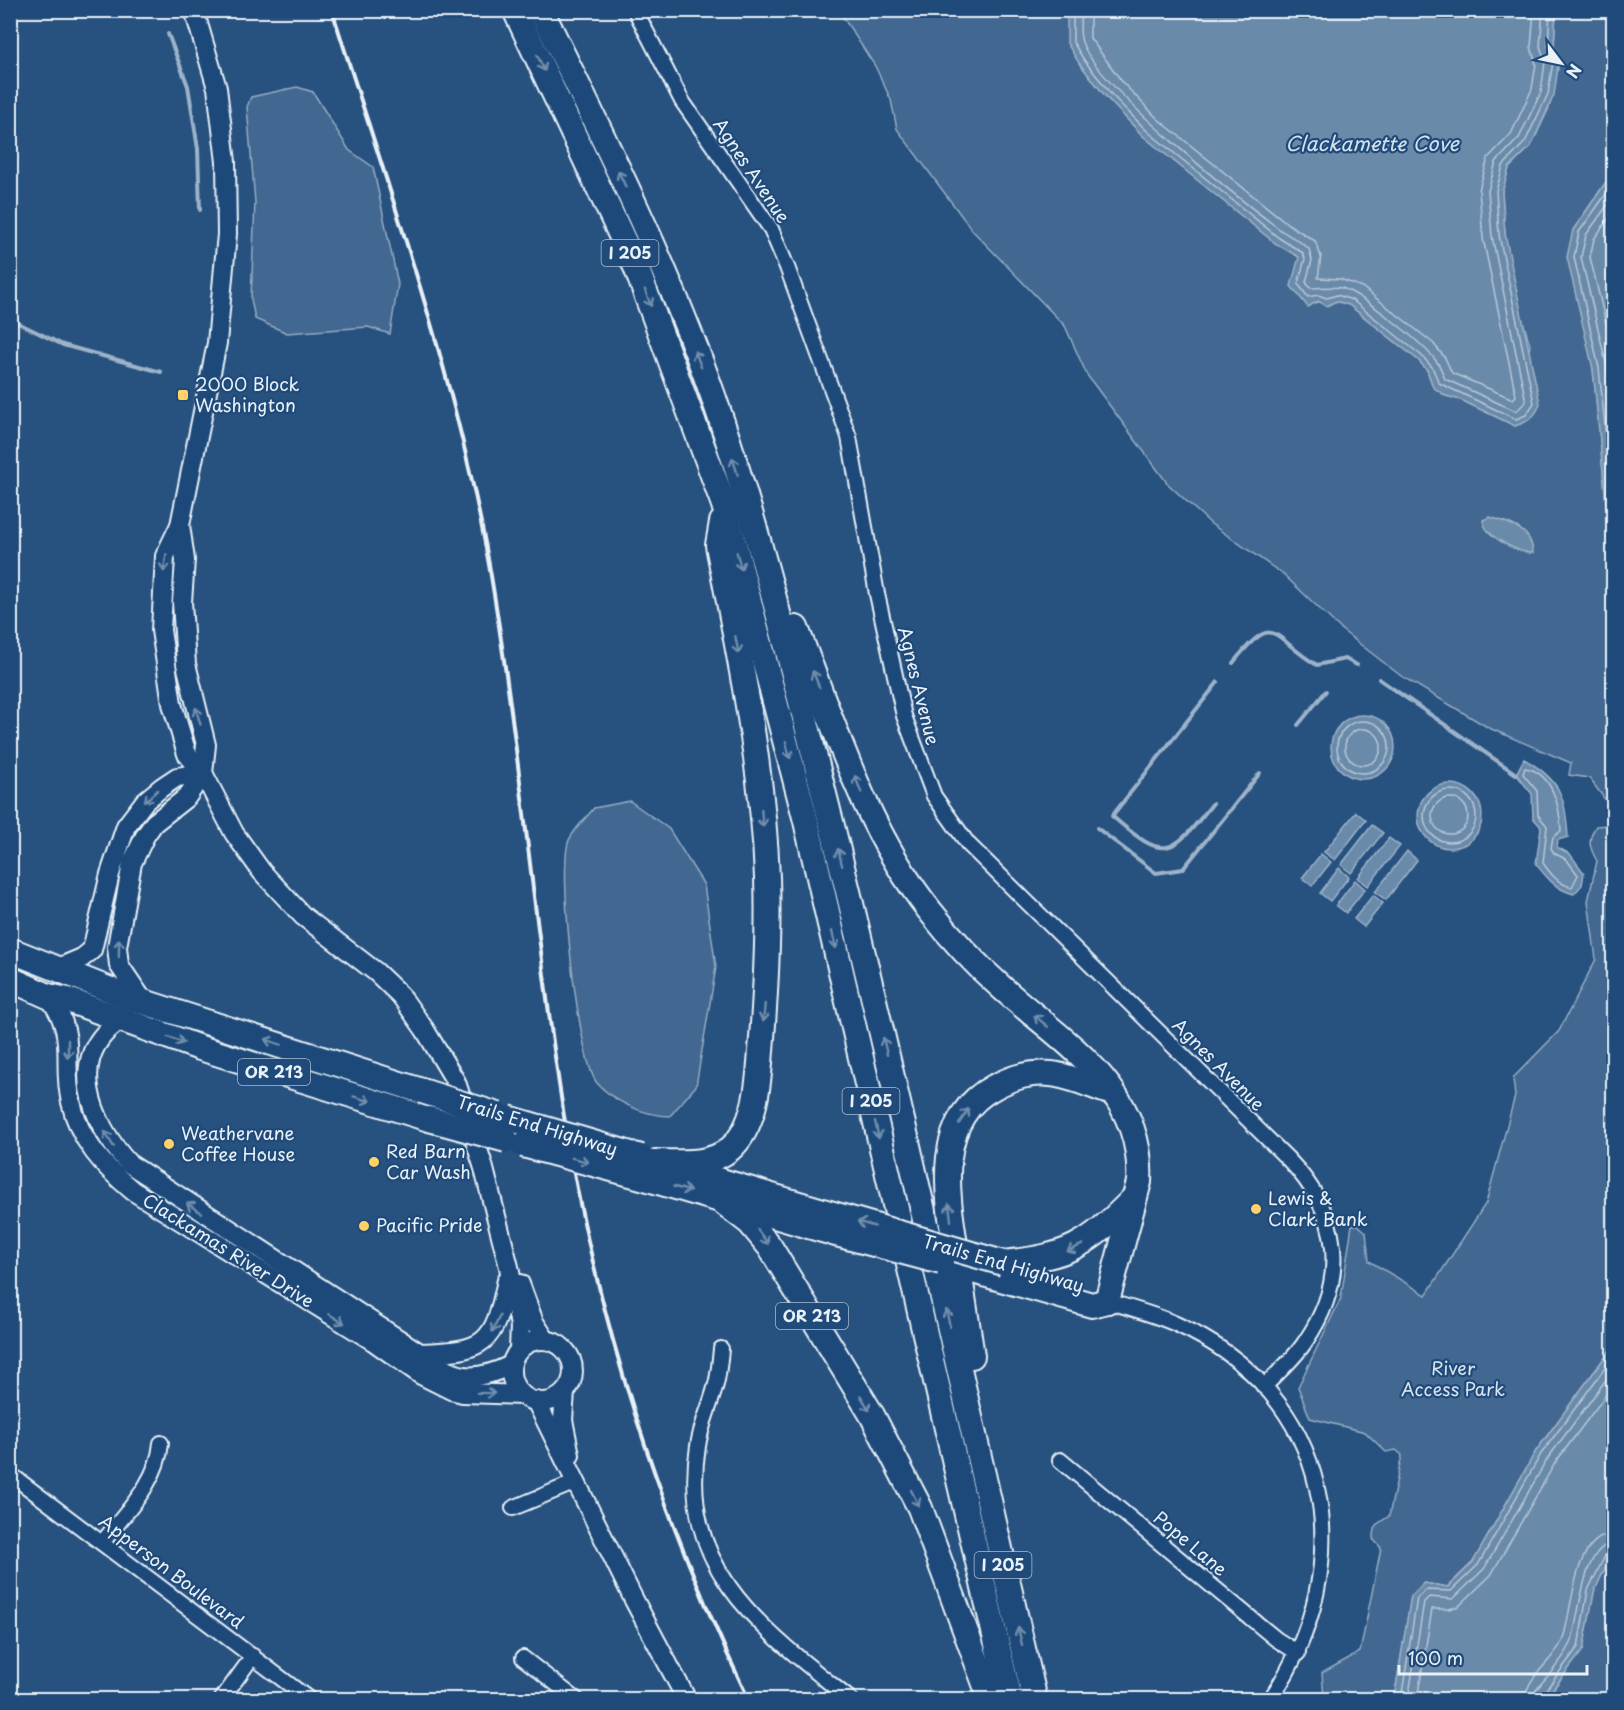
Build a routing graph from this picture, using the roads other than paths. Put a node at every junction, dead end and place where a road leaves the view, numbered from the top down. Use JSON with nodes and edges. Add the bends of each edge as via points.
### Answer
{"nodes":[{"id":1,"x":194,"y":10,"type":"edge"},
{"id":2,"x":515,"y":10,"type":"edge"},
{"id":3,"x":541,"y":10,"type":"edge"},
{"id":4,"x":635,"y":10,"type":"edge"},
{"id":5,"x":724,"y":505,"type":"junction"},
{"id":6,"x":752,"y":519,"type":"junction"},
{"id":7,"x":203,"y":773,"type":"junction"},
{"id":8,"x":10,"y":950,"type":"edge"},
{"id":9,"x":56,"y":969,"type":"junction"},
{"id":10,"x":10,"y":979,"type":"edge"},
{"id":11,"x":48,"y":996,"type":"junction"},
{"id":12,"x":142,"y":999,"type":"junction"},
{"id":13,"x":121,"y":1020,"type":"junction"},
{"id":14,"x":1112,"y":1093,"type":"junction"},
{"id":15,"x":509,"y":1130,"type":"junction"},
{"id":16,"x":647,"y":1166,"type":"junction"},
{"id":17,"x":1135,"y":1197,"type":"junction"},
{"id":18,"x":719,"y":1199,"type":"junction"},
{"id":19,"x":834,"y":1224,"type":"junction"},
{"id":20,"x":509,"y":1267,"type":"junction"},
{"id":21,"x":1005,"y":1272,"type":"junction"},
{"id":22,"x":1107,"y":1301,"type":"junction"},
{"id":23,"x":545,"y":1339,"type":"junction"},
{"id":24,"x":721,"y":1348,"type":"dead end"},
{"id":25,"x":420,"y":1353,"type":"junction"},
{"id":26,"x":515,"y":1357,"type":"junction"},
{"id":27,"x":1264,"y":1387,"type":"junction"},
{"id":28,"x":565,"y":1392,"type":"junction"},
{"id":29,"x":529,"y":1398,"type":"junction"},
{"id":30,"x":976,"y":1436,"type":"junction"},
{"id":31,"x":162,"y":1443,"type":"dead end"},
{"id":32,"x":1060,"y":1460,"type":"dead end"},
{"id":33,"x":10,"y":1474,"type":"edge"},
{"id":34,"x":576,"y":1482,"type":"junction"},
{"id":35,"x":513,"y":1508,"type":"dead end"},
{"id":36,"x":102,"y":1543,"type":"junction"},
{"id":37,"x":1298,"y":1653,"type":"junction"},
{"id":38,"x":253,"y":1656,"type":"junction"},
{"id":39,"x":523,"y":1658,"type":"dead end"},
{"id":40,"x":221,"y":1700,"type":"edge"},
{"id":41,"x":310,"y":1700,"type":"edge"},
{"id":42,"x":577,"y":1700,"type":"edge"},
{"id":43,"x":687,"y":1700,"type":"edge"},
{"id":44,"x":851,"y":1700,"type":"edge"},
{"id":45,"x":991,"y":1700,"type":"edge"},
{"id":46,"x":1010,"y":1700,"type":"edge"},
{"id":47,"x":1035,"y":1700,"type":"edge"},
{"id":48,"x":1270,"y":1700,"type":"edge"}],
"edges":[{"from":1,"to":7,"type":"main road","via":[[217,87],[226,162],[227,234],[217,343],[180,525],[185,560],[183,636],[191,692],[206,745]]},
{"from":2,"to":5,"type":"highway","number":"I 205","one_way":true,"via":[[636,267]]},
{"from":6,"to":3,"type":"highway","number":"I 205","one_way":true,"via":[[719,414],[662,268]]},
{"from":4,"to":27,"type":"street","name":"Agnes Avenue","via":[[682,101],[771,230],[797,293],[849,437],[904,716],[934,796],[968,844],[1307,1178],[1321,1204],[1334,1248],[1329,1293],[1304,1344]]},
{"from":5,"to":16,"type":"highway","one_way":true,"via":[[718,545],[751,718],[767,877],[768,941],[759,1064],[749,1121],[731,1148],[718,1158],[701,1162]]},
{"from":5,"to":46,"type":"highway","number":"I 205","one_way":true,"via":[[806,821]]},
{"from":14,"to":6,"type":"highway","one_way":true,"via":[[1086,1059],[970,957],[909,882],[862,796]]},
{"from":30,"to":6,"type":"highway","number":"I 205","one_way":true,"via":[[858,930]]},
{"from":7,"to":9,"type":"main road","one_way":true,"via":[[177,777],[134,814],[117,848],[92,950]]},
{"from":12,"to":7,"type":"main road","one_way":true,"via":[[119,965],[117,947],[132,863],[154,823],[188,797]]},
{"from":7,"to":20,"type":"main road","via":[[234,833],[262,872],[303,916],[401,996],[444,1059],[456,1082],[480,1155]]},
{"from":8,"to":9,"type":"highway","name":"Trails End Highway","number":"OR 213"},
{"from":9,"to":12,"type":"highway","name":"Trails End Highway","number":"OR 213"},
{"from":10,"to":11,"type":"highway","name":"Trails End Highway","number":"OR 213"},
{"from":11,"to":13,"type":"highway","name":"Trails End Highway","number":"OR 213"},
{"from":11,"to":29,"type":"main road","name":"Clackamas River Drive","one_way":true,"via":[[67,1030],[70,1100],[76,1120],[84,1138],[114,1175],[133,1191],[421,1375],[464,1393]]},
{"from":15,"to":12,"type":"highway","name":"Trails End Highway","number":"OR 213","one_way":true,"bridge":true,"via":[[422,1091]]},
{"from":13,"to":15,"type":"highway","name":"Trails End Highway","number":"OR 213","one_way":true,"bridge":true,"via":[[429,1119]]},
{"from":25,"to":13,"type":"main road","name":"Clackamas River Drive","one_way":true,"via":[[153,1182],[121,1156],[96,1114],[88,1075],[90,1053],[96,1042]]},
{"from":14,"to":17,"type":"highway","via":[[1125,1109],[1138,1145],[1139,1182]]},
{"from":30,"to":14,"type":"highway","one_way":true,"via":[[973,1364],[946,1171],[954,1132],[978,1098],[1024,1075],[1062,1076]]},
{"from":15,"to":16,"type":"highway","name":"Trails End Highway","number":"OR 213","bridge":true},
{"from":16,"to":18,"type":"highway","name":"Trails End Highway","number":"OR 213","one_way":true},
{"from":16,"to":19,"type":"highway","name":"Trails End Highway","number":"OR 213"},
{"from":17,"to":21,"type":"highway","one_way":true,"via":[[1102,1231],[1078,1247]]},
{"from":17,"to":22,"type":"highway"},
{"from":18,"to":19,"type":"highway","name":"Trails End Highway"},
{"from":18,"to":45,"type":"highway","number":"OR 213","one_way":true,"via":[[764,1238],[890,1446],[920,1508]]},
{"from":19,"to":21,"type":"highway","name":"Trails End Highway","bridge":true},
{"from":20,"to":23,"type":"main road"},
{"from":20,"to":25,"type":"main road","one_way":true,"via":[[500,1317],[491,1335],[463,1351]]},
{"from":20,"to":26,"type":"main road","via":[[520,1326]]},
{"from":21,"to":22,"type":"highway","name":"Trails End Highway","via":[[1098,1292]]},
{"from":22,"to":27,"type":"street","via":[[1160,1317],[1198,1335]]},
{"from":23,"to":26,"type":"main road","name":"Clackamas River Drive","via":[[536,1340]]},
{"from":23,"to":28,"type":"main road","via":[[570,1355],[573,1374]]},
{"from":24,"to":44,"type":"street","via":[[696,1463],[698,1509],[705,1540],[726,1585],[755,1620]]},
{"from":25,"to":26,"type":"main road","name":"Clackamas River Drive","via":[[445,1372],[474,1378],[492,1374]]},
{"from":26,"to":29,"type":"main road","via":[[513,1382]]},
{"from":27,"to":37,"type":"street","via":[[1298,1434],[1310,1463],[1321,1511],[1321,1580]]},
{"from":28,"to":29,"type":"main road","name":"Clackamas River Drive","via":[[551,1400]]},
{"from":28,"to":34,"type":"main road","via":[[563,1420]]},
{"from":29,"to":34,"type":"main road"},
{"from":47,"to":30,"type":"highway","number":"I 205","one_way":true},
{"from":31,"to":36,"type":"street","via":[[154,1474]]},
{"from":32,"to":37,"type":"street","name":"Pope Lane"},
{"from":33,"to":36,"type":"street","name":"Apperson Boulevard"},
{"from":34,"to":35,"type":"street"},
{"from":34,"to":43,"type":"main road"},
{"from":36,"to":38,"type":"street","name":"Apperson Boulevard"},
{"from":37,"to":48,"type":"street"},
{"from":38,"to":40,"type":"street"},
{"from":38,"to":41,"type":"street","name":"Apperson Boulevard"},
{"from":39,"to":42,"type":"street"}]}
